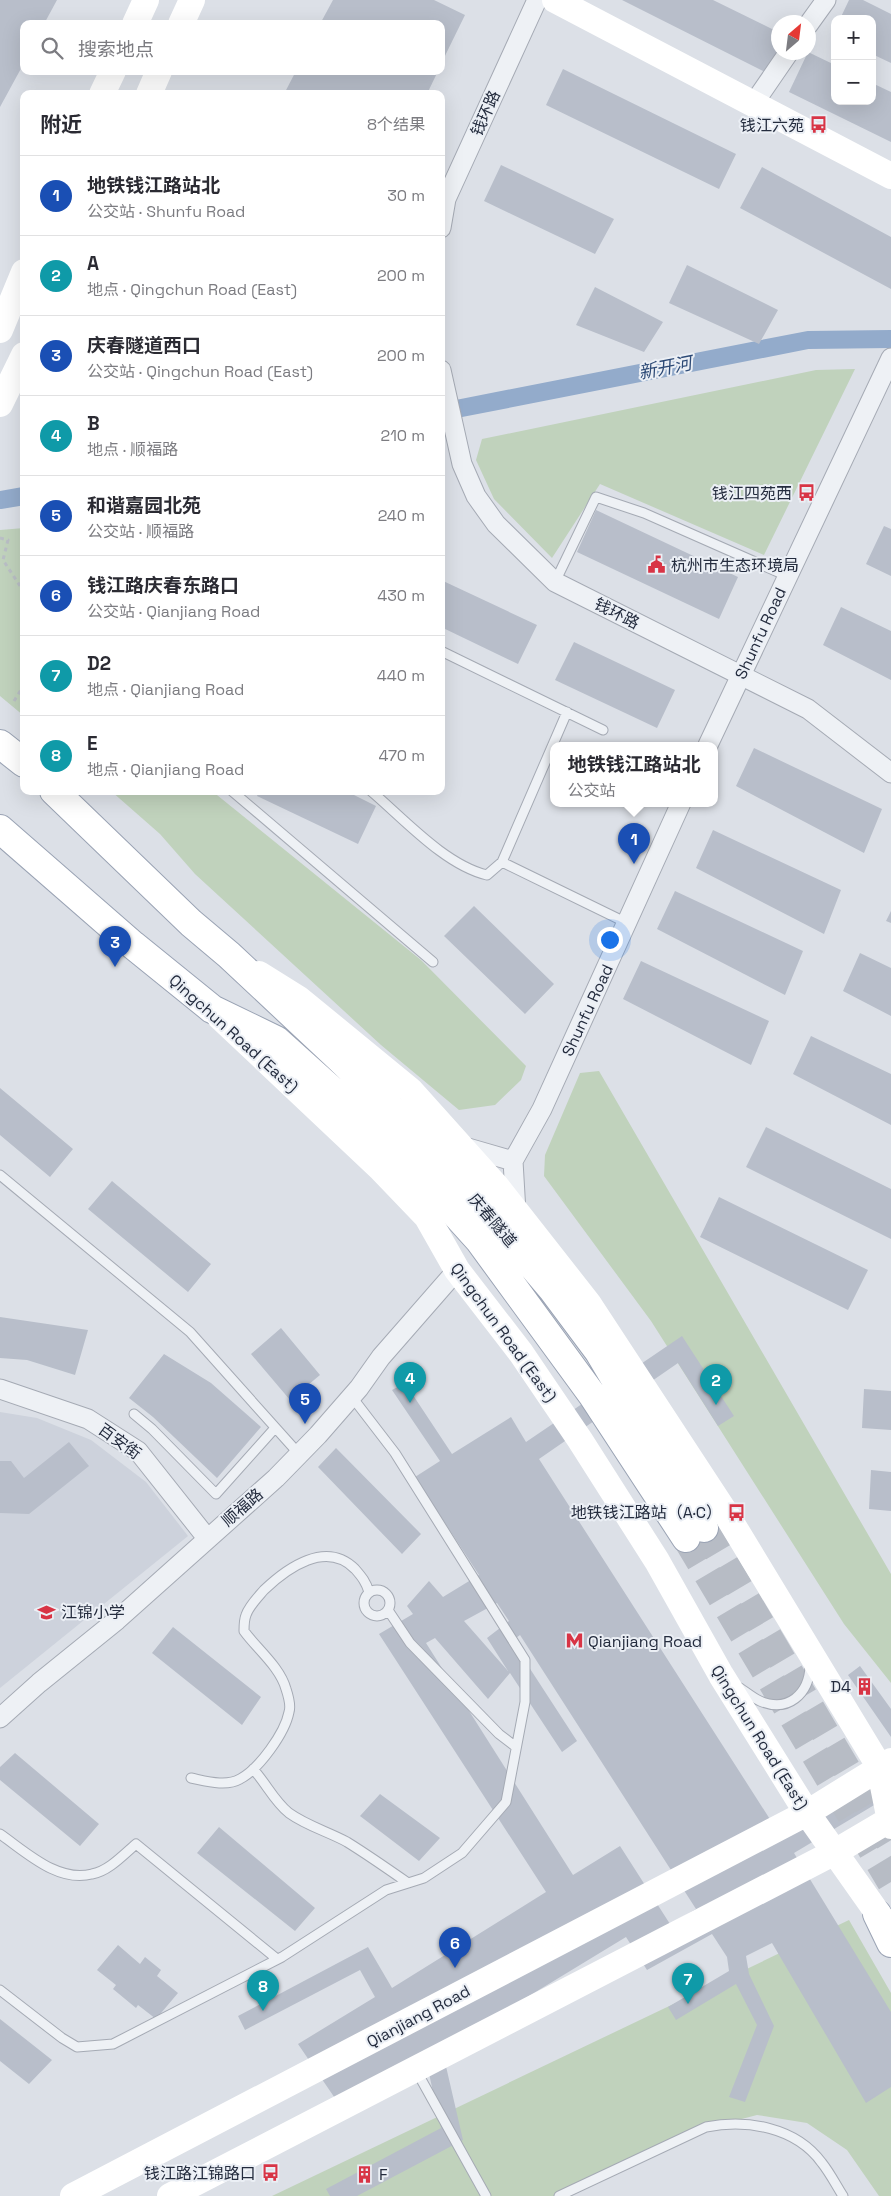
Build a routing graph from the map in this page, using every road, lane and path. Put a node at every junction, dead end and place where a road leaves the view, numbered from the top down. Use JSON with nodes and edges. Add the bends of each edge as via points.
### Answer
{"nodes":[{"id":1,"x":146,"y":0,"type":"edge"},
{"id":2,"x":192,"y":0,"type":"edge"},
{"id":3,"x":537,"y":0,"type":"edge"},
{"id":4,"x":555,"y":0,"type":"edge"},
{"id":5,"x":826,"y":0,"type":"edge"},
{"id":6,"x":815,"y":15,"type":"edge"},
{"id":7,"x":137,"y":20,"type":"edge"},
{"id":8,"x":183,"y":20,"type":"edge"},
{"id":9,"x":784,"y":60,"type":"edge"},
{"id":10,"x":111,"y":75,"type":"edge"},
{"id":11,"x":157,"y":75,"type":"edge"},
{"id":12,"x":104,"y":90,"type":"edge"},
{"id":13,"x":151,"y":90,"type":"edge"},
{"id":14,"x":754,"y":103,"type":"junction"},
{"id":15,"x":891,"y":176,"type":"edge"},
{"id":16,"x":445,"y":205,"type":"edge"},
{"id":17,"x":20,"y":282,"type":"edge"},
{"id":18,"x":0,"y":329,"type":"edge"},
{"id":19,"x":889,"y":362,"type":"edge"},
{"id":20,"x":20,"y":363,"type":"edge"},
{"id":21,"x":445,"y":389,"type":"edge"},
{"id":22,"x":0,"y":404,"type":"edge"},
{"id":23,"x":0,"y":538,"type":"edge"},
{"id":24,"x":1,"y":561,"type":"edge"},
{"id":25,"x":787,"y":576,"type":"junction"},
{"id":26,"x":555,"y":582,"type":"junction"},
{"id":27,"x":20,"y":587,"type":"edge"},
{"id":28,"x":445,"y":653,"type":"edge"},
{"id":29,"x":740,"y":675,"type":"junction"},
{"id":30,"x":20,"y":691,"type":"edge"},
{"id":31,"x":14,"y":701,"type":"dead end"},
{"id":32,"x":568,"y":712,"type":"junction"},
{"id":33,"x":604,"y":730,"type":"dead end"},
{"id":34,"x":555,"y":742,"type":"edge"},
{"id":35,"x":709,"y":742,"type":"edge"},
{"id":36,"x":0,"y":744,"type":"edge"},
{"id":37,"x":550,"y":753,"type":"edge"},
{"id":38,"x":20,"y":760,"type":"edge"},
{"id":39,"x":891,"y":773,"type":"edge"},
{"id":40,"x":58,"y":795,"type":"edge"},
{"id":41,"x":237,"y":795,"type":"edge"},
{"id":42,"x":376,"y":795,"type":"edge"},
{"id":43,"x":679,"y":807,"type":"edge"},
{"id":44,"x":0,"y":830,"type":"edge"},
{"id":45,"x":502,"y":862,"type":"junction"},
{"id":46,"x":627,"y":923,"type":"junction"},
{"id":47,"x":230,"y":955,"type":"junction"},
{"id":48,"x":434,"y":962,"type":"dead end"},
{"id":49,"x":212,"y":1009,"type":"junction"},
{"id":50,"x":461,"y":1146,"type":"junction"},
{"id":51,"x":513,"y":1161,"type":"junction"},
{"id":52,"x":0,"y":1175,"type":"edge"},
{"id":53,"x":516,"y":1212,"type":"junction"},
{"id":54,"x":457,"y":1270,"type":"junction"},
{"id":55,"x":0,"y":1389,"type":"edge"},
{"id":56,"x":352,"y":1397,"type":"junction"},
{"id":57,"x":134,"y":1414,"type":"dead end"},
{"id":58,"x":276,"y":1428,"type":"junction"},
{"id":59,"x":299,"y":1454,"type":"junction"},
{"id":60,"x":207,"y":1538,"type":"junction"},
{"id":61,"x":368,"y":1592,"type":"junction"},
{"id":62,"x":388,"y":1610,"type":"junction"},
{"id":63,"x":810,"y":1650,"type":"junction"},
{"id":64,"x":721,"y":1675,"type":"junction"},
{"id":65,"x":0,"y":1718,"type":"edge"},
{"id":66,"x":516,"y":1747,"type":"junction"},
{"id":67,"x":885,"y":1764,"type":"edge"},
{"id":68,"x":253,"y":1769,"type":"junction"},
{"id":69,"x":191,"y":1778,"type":"dead end"},
{"id":70,"x":807,"y":1813,"type":"junction"},
{"id":71,"x":891,"y":1822,"type":"edge"},
{"id":72,"x":0,"y":1834,"type":"edge"},
{"id":73,"x":835,"y":1852,"type":"junction"},
{"id":74,"x":408,"y":1883,"type":"junction"},
{"id":75,"x":884,"y":1923,"type":"edge"},
{"id":76,"x":891,"y":1943,"type":"edge"},
{"id":77,"x":277,"y":1960,"type":"junction"},
{"id":78,"x":0,"y":1990,"type":"edge"},
{"id":79,"x":415,"y":2069,"type":"junction"},
{"id":80,"x":73,"y":2196,"type":"edge"},
{"id":81,"x":170,"y":2196,"type":"edge"},
{"id":82,"x":486,"y":2196,"type":"edge"},
{"id":83,"x":559,"y":2196,"type":"edge"},
{"id":84,"x":843,"y":2196,"type":"edge"}],
"edges":[{"from":1,"to":7,"type":"main road"},
{"from":2,"to":8,"type":"main road"},
{"from":3,"to":16,"type":"street","name":"钱环路"},
{"from":4,"to":14,"type":"main road"},
{"from":5,"to":6,"type":"street"},
{"from":9,"to":14,"type":"street"},
{"from":10,"to":12,"type":"main road"},
{"from":11,"to":13,"type":"main road"},
{"from":14,"to":15,"type":"main road"},
{"from":17,"to":18,"type":"main road"},
{"from":19,"to":25,"type":"street","name":"Shunfu Road"},
{"from":20,"to":22,"type":"main road"},
{"from":21,"to":26,"type":"street","name":"钱环路","via":[[462,464],[476,496],[496,524]]},
{"from":23,"to":24,"type":"path","via":[[8,540]]},
{"from":24,"to":27,"type":"path"},
{"from":25,"to":26,"type":"lane","via":[[644,513],[596,497]]},
{"from":25,"to":29,"type":"street","name":"Shunfu Road"},
{"from":26,"to":29,"type":"street","name":"钱环路"},
{"from":28,"to":32,"type":"lane"},
{"from":29,"to":35,"type":"street","name":"Shunfu Road"},
{"from":29,"to":39,"type":"street","name":"钱环路","via":[[808,709]]},
{"from":30,"to":31,"type":"path"},
{"from":32,"to":33,"type":"lane"},
{"from":32,"to":34,"type":"lane"},
{"from":36,"to":38,"type":"main road"},
{"from":37,"to":45,"type":"lane"},
{"from":40,"to":47,"type":"main road","via":[[191,923]]},
{"from":41,"to":48,"type":"lane"},
{"from":42,"to":45,"type":"lane","via":[[451,860],[487,875]]},
{"from":43,"to":46,"type":"street","name":"Shunfu Road"},
{"from":44,"to":49,"type":"main road","name":"Qingchun Road (East)"},
{"from":45,"to":46,"type":"lane"},
{"from":46,"to":51,"type":"street","name":"Shunfu Road","via":[[542,1109]]},
{"from":47,"to":49,"type":"main road","name":"庆春隧道","via":[[436,1152],[552,1289],[599,1352],[695,1533],[479,1240],[395,1147],[276,1040]]},
{"from":47,"to":50,"type":"main road","via":[[299,999],[410,1090]]},
{"from":49,"to":54,"type":"main road","name":"Qingchun Road (East)","via":[[380,1168],[426,1217]]},
{"from":50,"to":51,"type":"street"},
{"from":50,"to":53,"type":"main road"},
{"from":51,"to":53,"type":"street"},
{"from":52,"to":58,"type":"lane","via":[[190,1332]]},
{"from":53,"to":63,"type":"main road","via":[[588,1304],[725,1512]]},
{"from":54,"to":56,"type":"street","name":"顺福路","via":[[381,1357]]},
{"from":54,"to":64,"type":"main road","name":"Qingchun Road (East)","via":[[521,1353],[585,1448],[656,1561]]},
{"from":55,"to":60,"type":"street","name":"百安街","via":[[88,1419],[138,1451]]},
{"from":56,"to":59,"type":"street","name":"顺福路"},
{"from":56,"to":66,"type":"lane","via":[[395,1453],[525,1660],[525,1702]]},
{"from":57,"to":58,"type":"lane","via":[[216,1494]]},
{"from":58,"to":59,"type":"lane"},
{"from":59,"to":60,"type":"street","name":"顺福路"},
{"from":60,"to":65,"type":"street","name":"顺福路","via":[[117,1620]]},
{"from":61,"to":62,"type":"lane","via":[[383,1590],[390,1603]]},
{"from":61,"to":62,"type":"lane","via":[[363,1604],[370,1615],[377,1616]]},
{"from":61,"to":68,"type":"lane","via":[[365,1580],[350,1564],[335,1556],[319,1557],[301,1562],[277,1577],[254,1601],[246,1614],[244,1631],[274,1666],[286,1688],[290,1711],[281,1732]]},
{"from":62,"to":66,"type":"lane","via":[[410,1643],[499,1734]]},
{"from":63,"to":64,"type":"lane","via":[[810,1679],[790,1702],[779,1706],[759,1701]]},
{"from":63,"to":67,"type":"main road"},
{"from":64,"to":70,"type":"main road","name":"Qingchun Road (East)"},
{"from":66,"to":74,"type":"lane","via":[[506,1802],[462,1853],[424,1878]]},
{"from":67,"to":70,"type":"main road","name":"Qianjiang Road"},
{"from":67,"to":71,"type":"main road"},
{"from":68,"to":69,"type":"lane","via":[[239,1780],[215,1783]]},
{"from":68,"to":74,"type":"lane","via":[[289,1813],[348,1843]]},
{"from":70,"to":73,"type":"main road","name":"Qingchun Road (East)"},
{"from":70,"to":80,"type":"main road","name":"Qianjiang Road"},
{"from":71,"to":73,"type":"main road"},
{"from":72,"to":77,"type":"lane","via":[[45,1866],[79,1875],[93,1874],[108,1866],[136,1844]]},
{"from":73,"to":75,"type":"main road","name":"Qingchun Road (East)"},
{"from":73,"to":79,"type":"main road"},
{"from":74,"to":77,"type":"lane","via":[[386,1890]]},
{"from":75,"to":76,"type":"main road"},
{"from":77,"to":78,"type":"lane","via":[[114,2044],[77,2047]]},
{"from":79,"to":81,"type":"main road"},
{"from":79,"to":82,"type":"lane"},
{"from":83,"to":84,"type":"lane","via":[[706,2127],[726,2123],[755,2124],[804,2145],[821,2162]]}]}
